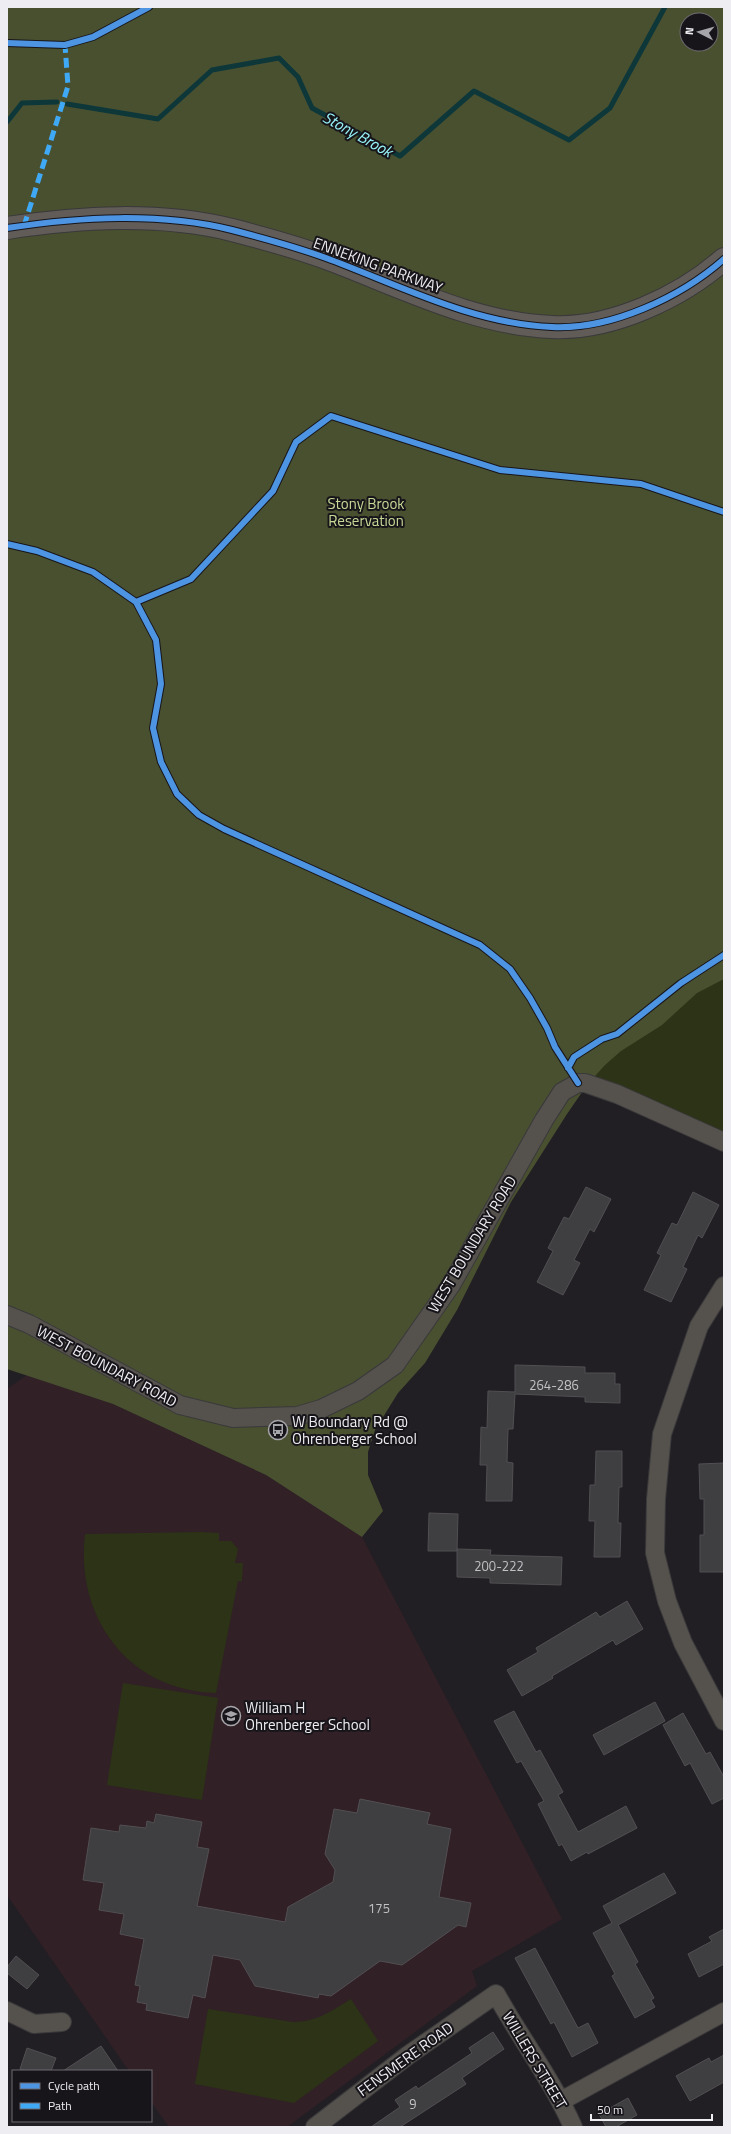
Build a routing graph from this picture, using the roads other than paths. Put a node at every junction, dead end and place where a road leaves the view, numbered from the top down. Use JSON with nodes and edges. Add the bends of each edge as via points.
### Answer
{"nodes":[{"id":1,"x":7,"y":228,"type":"edge"},
{"id":2,"x":724,"y":259,"type":"edge"},
{"id":3,"x":724,"y":1142,"type":"edge"},
{"id":4,"x":724,"y":1286,"type":"edge"},
{"id":5,"x":7,"y":1315,"type":"edge"},
{"id":6,"x":724,"y":1721,"type":"edge"},
{"id":7,"x":496,"y":1994,"type":"joint"},
{"id":8,"x":7,"y":2011,"type":"edge"},
{"id":9,"x":724,"y":2012,"type":"edge"},
{"id":10,"x":62,"y":2022,"type":"dead end"},
{"id":11,"x":562,"y":2101,"type":"junction"},
{"id":12,"x":315,"y":2127,"type":"edge"},
{"id":13,"x":573,"y":2127,"type":"edge"}],
"edges":[{"from":1,"to":2,"type":"main road","name":"ENNEKING PARKWAY","via":[[122,218],[180,220],[231,230],[324,258],[437,301],[507,322],[553,328],[592,325],[643,310],[706,275]]},
{"from":3,"to":5,"type":"street","name":"WEST BOUNDARY ROAD","via":[[617,1094],[585,1083],[562,1092],[451,1285],[395,1365],[358,1391],[321,1409],[297,1416],[233,1418],[180,1405],[29,1324]]},
{"from":4,"to":6,"type":"street","via":[[700,1326],[662,1434],[656,1499],[655,1553],[667,1600],[682,1643]]},
{"from":7,"to":11,"type":"street","name":"WILLERS STREET","via":[[515,2029]]},
{"from":7,"to":12,"type":"street","name":"FENSMERE ROAD","via":[[406,2056]]},
{"from":8,"to":10,"type":"street","via":[[34,2024]]},
{"from":9,"to":11,"type":"street"},
{"from":11,"to":13,"type":"street","name":"WILLERS STREET"}]}
